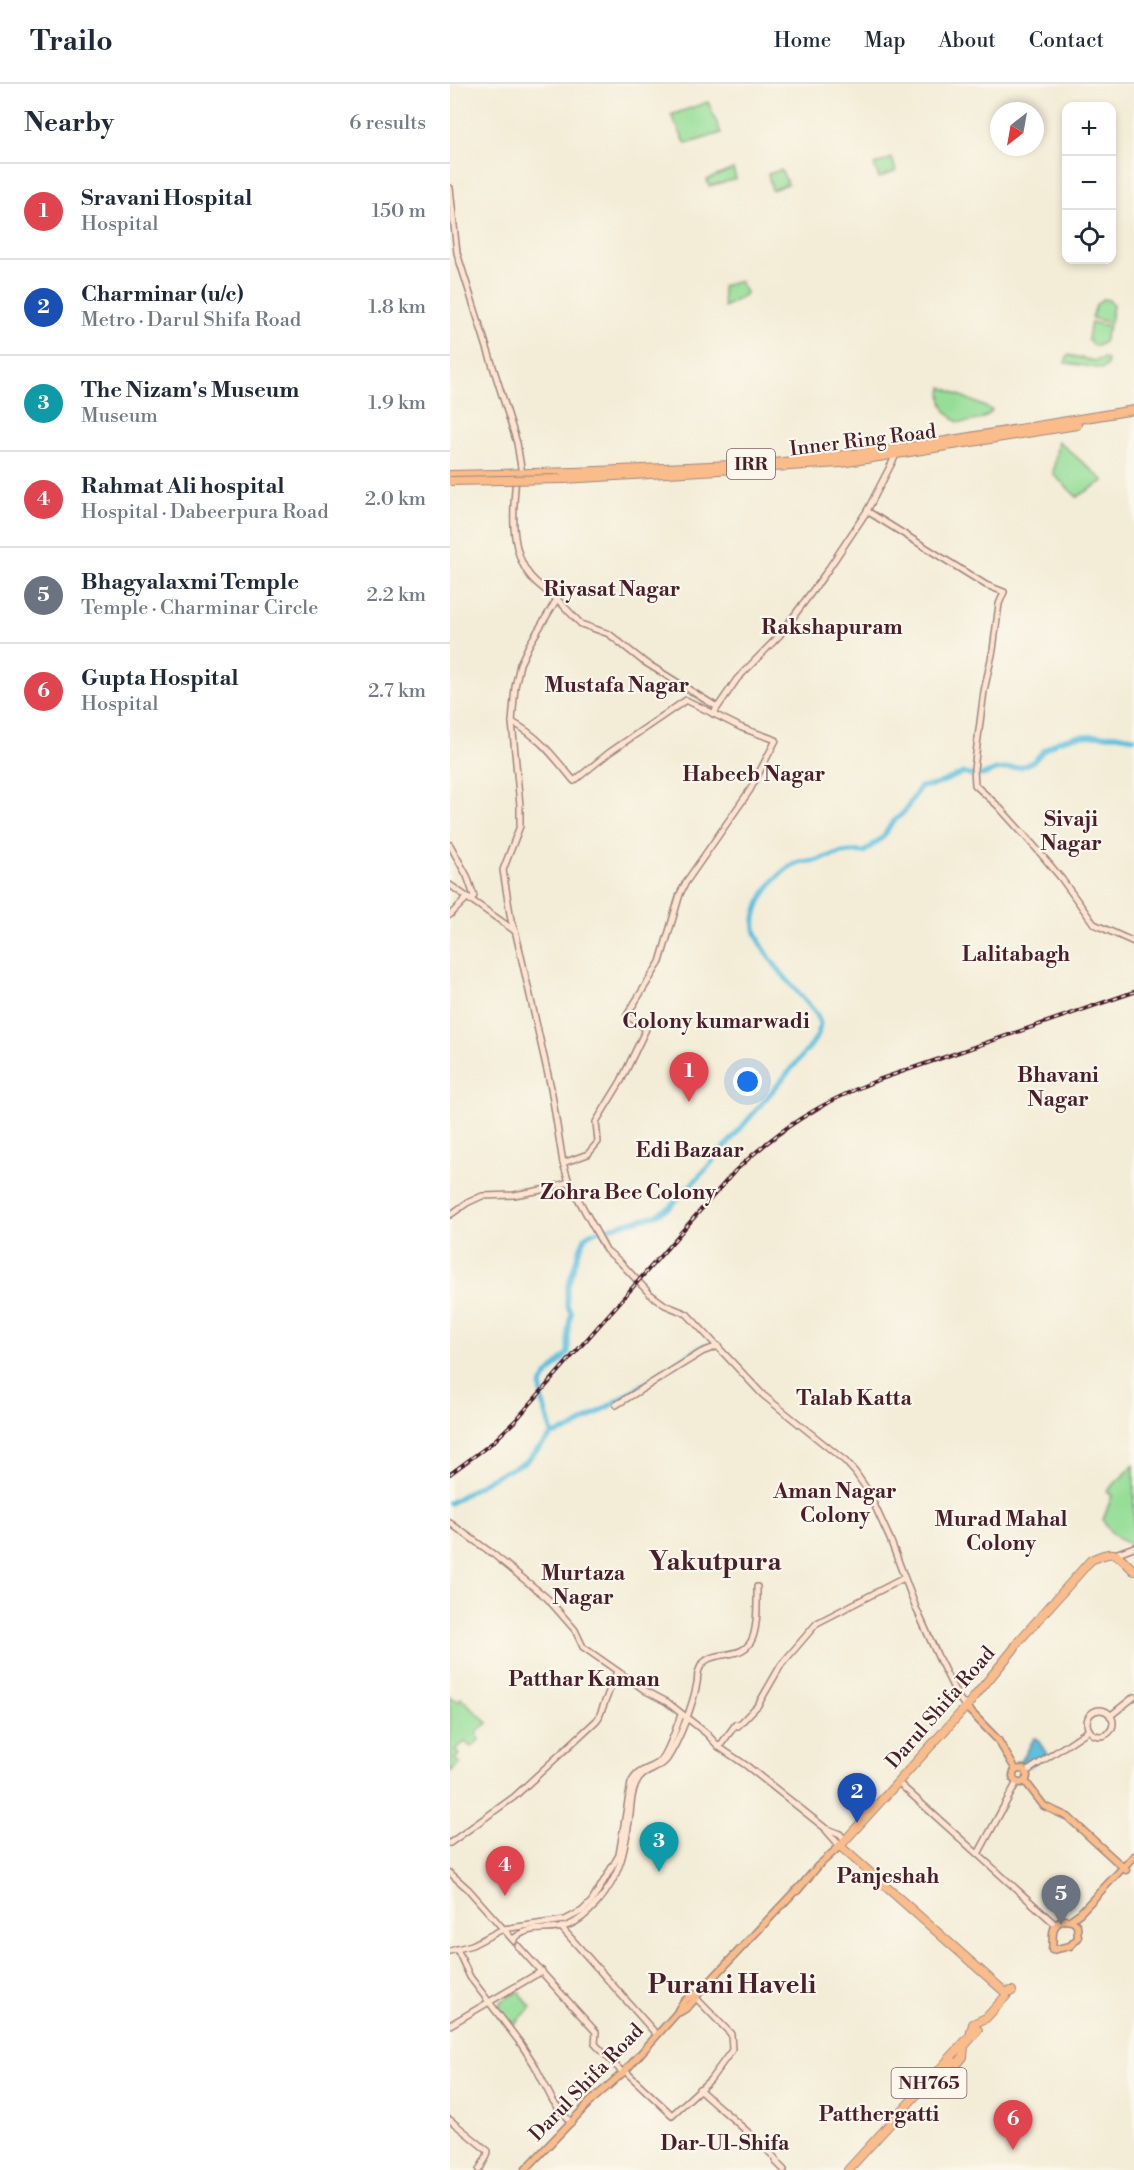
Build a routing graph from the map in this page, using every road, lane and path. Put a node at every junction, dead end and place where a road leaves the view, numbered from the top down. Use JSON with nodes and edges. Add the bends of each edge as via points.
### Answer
{"nodes":[{"id":1,"x":450,"y":188,"type":"edge"},
{"id":2,"x":450,"y":213,"type":"edge"},
{"id":3,"x":454,"y":227,"type":"junction"},
{"id":4,"x":1134,"y":412,"type":"edge"},
{"id":5,"x":896,"y":455,"type":"junction"},
{"id":6,"x":450,"y":476,"type":"edge"},
{"id":7,"x":622,"y":476,"type":"junction"},
{"id":8,"x":519,"y":478,"type":"junction"},
{"id":9,"x":450,"y":483,"type":"edge"},
{"id":10,"x":867,"y":511,"type":"junction"},
{"id":11,"x":556,"y":599,"type":"junction"},
{"id":12,"x":717,"y":707,"type":"junction"},
{"id":13,"x":713,"y":714,"type":"junction"},
{"id":14,"x":512,"y":722,"type":"junction"},
{"id":15,"x":450,"y":845,"type":"edge"},
{"id":16,"x":450,"y":887,"type":"edge"},
{"id":17,"x":468,"y":899,"type":"junction"},
{"id":18,"x":450,"y":915,"type":"edge"},
{"id":19,"x":515,"y":931,"type":"junction"},
{"id":20,"x":1134,"y":942,"type":"edge"},
{"id":21,"x":563,"y":1163,"type":"junction"},
{"id":22,"x":569,"y":1182,"type":"junction"},
{"id":23,"x":450,"y":1215,"type":"edge"},
{"id":24,"x":718,"y":1346,"type":"junction"},
{"id":25,"x":616,"y":1405,"type":"dead end"},
{"id":26,"x":450,"y":1523,"type":"edge"},
{"id":27,"x":1134,"y":1547,"type":"edge"},
{"id":28,"x":1115,"y":1554,"type":"junction"},
{"id":29,"x":1134,"y":1570,"type":"edge"},
{"id":30,"x":904,"y":1578,"type":"junction"},
{"id":31,"x":757,"y":1587,"type":"dead end"},
{"id":32,"x":617,"y":1671,"type":"junction"},
{"id":33,"x":1134,"y":1697,"type":"edge"},
{"id":34,"x":966,"y":1707,"type":"junction"},
{"id":35,"x":681,"y":1715,"type":"junction"},
{"id":36,"x":1110,"y":1716,"type":"junction"},
{"id":37,"x":686,"y":1719,"type":"junction"},
{"id":38,"x":679,"y":1726,"type":"junction"},
{"id":39,"x":1089,"y":1730,"type":"junction"},
{"id":40,"x":719,"y":1747,"type":"junction"},
{"id":41,"x":1016,"y":1770,"type":"junction"},
{"id":42,"x":1026,"y":1772,"type":"junction"},
{"id":43,"x":1025,"y":1781,"type":"junction"},
{"id":44,"x":1017,"y":1782,"type":"junction"},
{"id":45,"x":897,"y":1787,"type":"junction"},
{"id":46,"x":450,"y":1843,"type":"edge"},
{"id":47,"x":842,"y":1846,"type":"junction"},
{"id":48,"x":978,"y":1854,"type":"junction"},
{"id":49,"x":1134,"y":1856,"type":"edge"},
{"id":50,"x":1134,"y":1862,"type":"edge"},
{"id":51,"x":618,"y":1864,"type":"junction"},
{"id":52,"x":1125,"y":1869,"type":"junction"},
{"id":53,"x":450,"y":1873,"type":"edge"},
{"id":54,"x":1069,"y":1920,"type":"junction"},
{"id":55,"x":1055,"y":1924,"type":"junction"},
{"id":56,"x":1077,"y":1926,"type":"junction"},
{"id":57,"x":561,"y":1927,"type":"junction"},
{"id":58,"x":503,"y":1929,"type":"junction"},
{"id":59,"x":516,"y":1943,"type":"junction"},
{"id":60,"x":453,"y":1950,"type":"edge"},
{"id":61,"x":542,"y":1971,"type":"junction"},
{"id":62,"x":1007,"y":1995,"type":"junction"},
{"id":63,"x":697,"y":1996,"type":"junction"},
{"id":64,"x":488,"y":2004,"type":"junction"},
{"id":65,"x":450,"y":2025,"type":"edge"},
{"id":66,"x":657,"y":2035,"type":"junction"},
{"id":67,"x":971,"y":2036,"type":"junction"},
{"id":68,"x":950,"y":2061,"type":"junction"},
{"id":69,"x":625,"y":2071,"type":"junction"},
{"id":70,"x":699,"y":2089,"type":"junction"},
{"id":71,"x":450,"y":2120,"type":"edge"},
{"id":72,"x":571,"y":2123,"type":"junction"},
{"id":73,"x":479,"y":2170,"type":"edge"},
{"id":74,"x":525,"y":2170,"type":"edge"},
{"id":75,"x":784,"y":2170,"type":"edge"},
{"id":76,"x":848,"y":2170,"type":"edge"},
{"id":77,"x":855,"y":2170,"type":"edge"}],
"edges":[{"from":1,"to":3,"type":"street"},
{"from":2,"to":3,"type":"street"},
{"from":3,"to":8,"type":"street","via":[[457,253],[517,443]]},
{"from":4,"to":5,"type":"highway","name":"Inner Ring Road","number":"IRR"},
{"from":4,"to":8,"type":"highway","name":"Inner Ring Road","number":"IRR","via":[[897,449],[774,463]]},
{"from":5,"to":7,"type":"highway","name":"Inner Ring Road","number":"IRR","via":[[800,467]]},
{"from":5,"to":10,"type":"street"},
{"from":6,"to":8,"type":"highway","name":"Inner Ring Road","number":"IRR"},
{"from":7,"to":8,"type":"main road","name":"Inner Ring Road","number":"IRR","via":[[579,482]]},
{"from":7,"to":9,"type":"highway","bridge":true},
{"from":8,"to":9,"type":"main road","name":"Inner Ring Road","number":"IRR"},
{"from":8,"to":11,"type":"street","via":[[513,521],[519,553],[530,576]]},
{"from":10,"to":12,"type":"street","via":[[796,615],[737,679]]},
{"from":10,"to":20,"type":"street","via":[[986,585],[1004,592],[984,691],[974,769],[976,788],[998,806],[1061,878],[1094,924]]},
{"from":11,"to":12,"type":"street","via":[[581,624],[609,634],[643,661]]},
{"from":11,"to":14,"type":"street","via":[[520,664]]},
{"from":12,"to":13,"type":"street"},
{"from":13,"to":14,"type":"street","via":[[687,700],[574,781],[551,751]]},
{"from":13,"to":21,"type":"street","via":[[776,740],[750,790],[686,882],[660,962],[627,1015],[646,1029],[596,1122],[598,1142],[588,1154]]},
{"from":14,"to":19,"type":"street","via":[[520,826],[502,870]]},
{"from":15,"to":17,"type":"street","via":[[474,896]]},
{"from":16,"to":17,"type":"street"},
{"from":17,"to":18,"type":"street"},
{"from":17,"to":19,"type":"street"},
{"from":19,"to":21,"type":"street","via":[[551,1088]]},
{"from":21,"to":22,"type":"street"},
{"from":22,"to":23,"type":"street","via":[[514,1195],[482,1196]]},
{"from":22,"to":24,"type":"street","via":[[606,1250],[650,1294],[687,1314]]},
{"from":24,"to":25,"type":"street"},
{"from":24,"to":30,"type":"street","via":[[763,1395],[855,1472],[874,1503]]},
{"from":26,"to":32,"type":"street","via":[[547,1598],[575,1630],[583,1647]]},
{"from":27,"to":28,"type":"street"},
{"from":28,"to":29,"type":"highway"},
{"from":28,"to":34,"type":"highway","name":"Darul Shifa Road","via":[[1095,1558]]},
{"from":30,"to":34,"type":"street","via":[[939,1659]]},
{"from":30,"to":40,"type":"street","via":[[817,1623],[781,1665],[758,1705],[736,1724]]},
{"from":31,"to":37,"type":"street","via":[[753,1639],[747,1648],[702,1663]]},
{"from":32,"to":35,"type":"street"},
{"from":32,"to":46,"type":"street","via":[[599,1717],[514,1797]]},
{"from":33,"to":36,"type":"street"},
{"from":34,"to":41,"type":"main road","via":[[998,1740]]},
{"from":34,"to":45,"type":"highway","name":"Darul Shifa Road"},
{"from":35,"to":37,"type":"street"},
{"from":35,"to":38,"type":"street"},
{"from":36,"to":39,"type":"street","via":[[1102,1710],[1093,1712],[1088,1719]]},
{"from":36,"to":39,"type":"street","via":[[1112,1727],[1108,1733],[1098,1736]]},
{"from":37,"to":38,"type":"street"},
{"from":37,"to":40,"type":"street"},
{"from":38,"to":51,"type":"street","via":[[660,1767],[649,1769],[634,1789],[625,1849]]},
{"from":39,"to":42,"type":"street"},
{"from":40,"to":47,"type":"street","via":[[825,1828],[840,1834]]},
{"from":41,"to":42,"type":"main road"},
{"from":41,"to":44,"type":"main road","via":[[1013,1775]]},
{"from":42,"to":43,"type":"main road"},
{"from":43,"to":44,"type":"main road"},
{"from":43,"to":52,"type":"main road","via":[[1044,1806],[1068,1817]]},
{"from":44,"to":48,"type":"street"},
{"from":45,"to":47,"type":"highway","name":"Darul Shifa Road"},
{"from":45,"to":48,"type":"street"},
{"from":47,"to":62,"type":"highway"},
{"from":47,"to":63,"type":"main road","via":[[796,1889]]},
{"from":48,"to":55,"type":"street"},
{"from":49,"to":52,"type":"main road"},
{"from":50,"to":52,"type":"main road"},
{"from":51,"to":57,"type":"street","via":[[596,1904],[584,1916]]},
{"from":51,"to":58,"type":"street","via":[[582,1911],[566,1920]]},
{"from":52,"to":54,"type":"main road"},
{"from":52,"to":56,"type":"main road"},
{"from":53,"to":58,"type":"street"},
{"from":54,"to":55,"type":"main road"},
{"from":54,"to":56,"type":"main road"},
{"from":55,"to":56,"type":"main road","via":[[1052,1950],[1070,1946],[1078,1938]]},
{"from":57,"to":59,"type":"street","via":[[522,1931]]},
{"from":57,"to":66,"type":"street"},
{"from":58,"to":59,"type":"street"},
{"from":58,"to":60,"type":"street"},
{"from":59,"to":61,"type":"street"},
{"from":60,"to":64,"type":"street"},
{"from":61,"to":64,"type":"street"},
{"from":61,"to":69,"type":"street","via":[[596,2032],[595,2044]]},
{"from":62,"to":67,"type":"highway","number":"NH765"},
{"from":62,"to":67,"type":"highway","number":"NH765","via":[[986,2018],[973,2024]]},
{"from":63,"to":66,"type":"main road","name":"Darul Shifa Road","via":[[694,1993],[688,1998]]},
{"from":63,"to":70,"type":"street","via":[[731,2034],[733,2046]]},
{"from":64,"to":65,"type":"street"},
{"from":64,"to":72,"type":"street","via":[[521,2044],[553,2101]]},
{"from":66,"to":69,"type":"main road","name":"Darul Shifa Road"},
{"from":67,"to":68,"type":"highway","number":"NH765"},
{"from":68,"to":76,"type":"highway","number":"NH765"},
{"from":68,"to":77,"type":"highway","number":"NH765"},
{"from":69,"to":70,"type":"street","via":[[672,2115]]},
{"from":69,"to":72,"type":"main road","name":"Darul Shifa Road"},
{"from":70,"to":75,"type":"street","via":[[775,2157]]},
{"from":71,"to":73,"type":"street","via":[[488,2151]]},
{"from":72,"to":74,"type":"main road","name":"Darul Shifa Road"}]}
